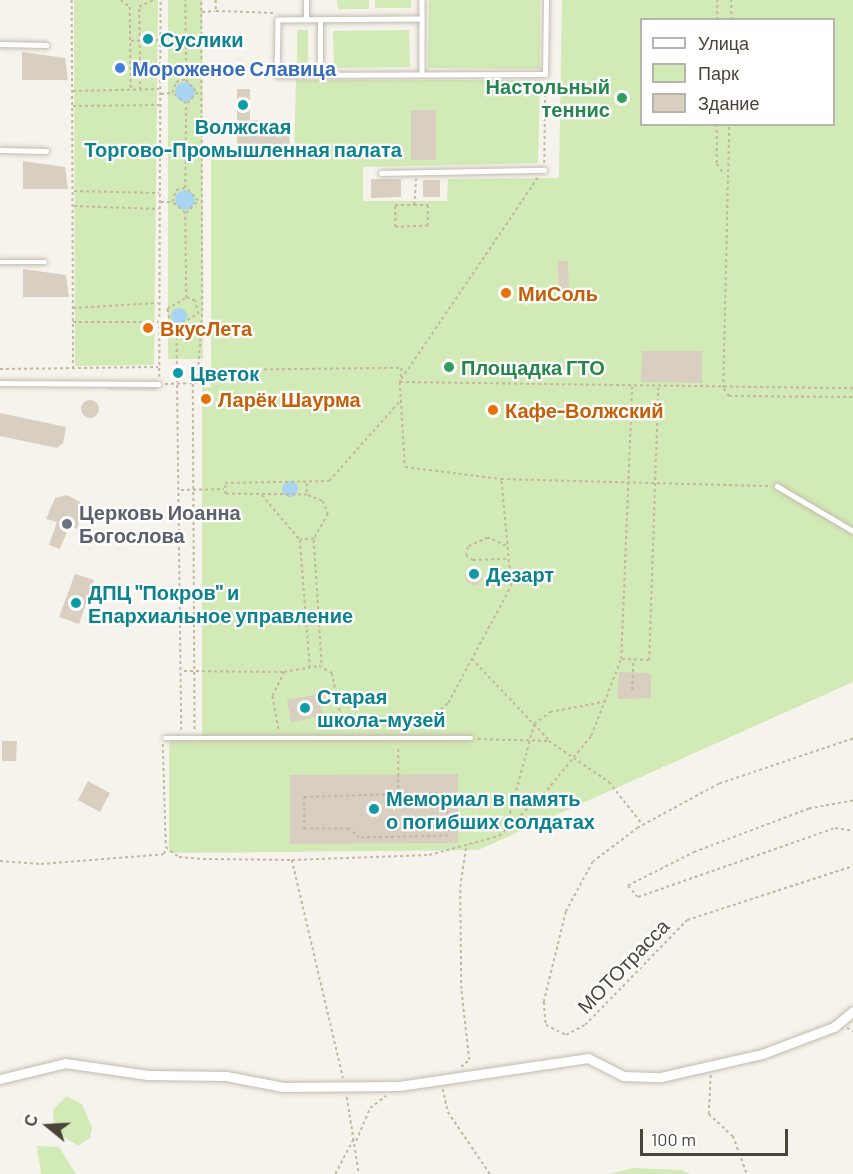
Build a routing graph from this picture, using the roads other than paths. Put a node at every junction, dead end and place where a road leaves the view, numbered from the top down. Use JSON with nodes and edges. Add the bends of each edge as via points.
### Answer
{"nodes":[{"id":1,"x":306,"y":0,"type":"edge"},
{"id":2,"x":422,"y":0,"type":"edge"},
{"id":3,"x":546,"y":0,"type":"edge"},
{"id":4,"x":422,"y":19,"type":"junction"},
{"id":5,"x":306,"y":20,"type":"junction"},
{"id":6,"x":321,"y":20,"type":"junction"},
{"id":7,"x":0,"y":44,"type":"edge"},
{"id":8,"x":46,"y":45,"type":"dead end"},
{"id":9,"x":320,"y":74,"type":"junction"},
{"id":10,"x":422,"y":74,"type":"junction"},
{"id":11,"x":0,"y":150,"type":"edge"},
{"id":12,"x":46,"y":151,"type":"dead end"},
{"id":13,"x":544,"y":170,"type":"road end"},
{"id":14,"x":381,"y":173,"type":"dead end"},
{"id":15,"x":0,"y":262,"type":"edge"},
{"id":16,"x":45,"y":262,"type":"dead end"},
{"id":17,"x":0,"y":383,"type":"edge"},
{"id":18,"x":158,"y":384,"type":"road end"},
{"id":19,"x":777,"y":486,"type":"road end"},
{"id":20,"x":853,"y":531,"type":"edge"},
{"id":21,"x":165,"y":738,"type":"road end"},
{"id":22,"x":471,"y":738,"type":"road end"},
{"id":23,"x":853,"y":1011,"type":"edge"},
{"id":24,"x":0,"y":1079,"type":"edge"}],
"edges":[{"from":1,"to":5,"type":"lane"},
{"from":2,"to":4,"type":"lane"},
{"from":3,"to":10,"type":"lane","via":[[545,74]]},
{"from":4,"to":6,"type":"lane"},
{"from":4,"to":10,"type":"lane"},
{"from":5,"to":6,"type":"lane"},
{"from":5,"to":9,"type":"lane","via":[[278,20],[277,75]]},
{"from":6,"to":9,"type":"lane"},
{"from":7,"to":8,"type":"lane"},
{"from":9,"to":10,"type":"lane"},
{"from":11,"to":12,"type":"lane"},
{"from":13,"to":14,"type":"lane"},
{"from":15,"to":16,"type":"lane"},
{"from":17,"to":18,"type":"lane"},
{"from":19,"to":20,"type":"lane"},
{"from":21,"to":22,"type":"lane"},
{"from":23,"to":24,"type":"street","via":[[834,1027],[762,1054],[660,1077],[623,1076],[588,1058],[471,1071],[442,1082],[399,1086],[283,1088],[226,1076],[148,1075],[65,1063]]}]}
